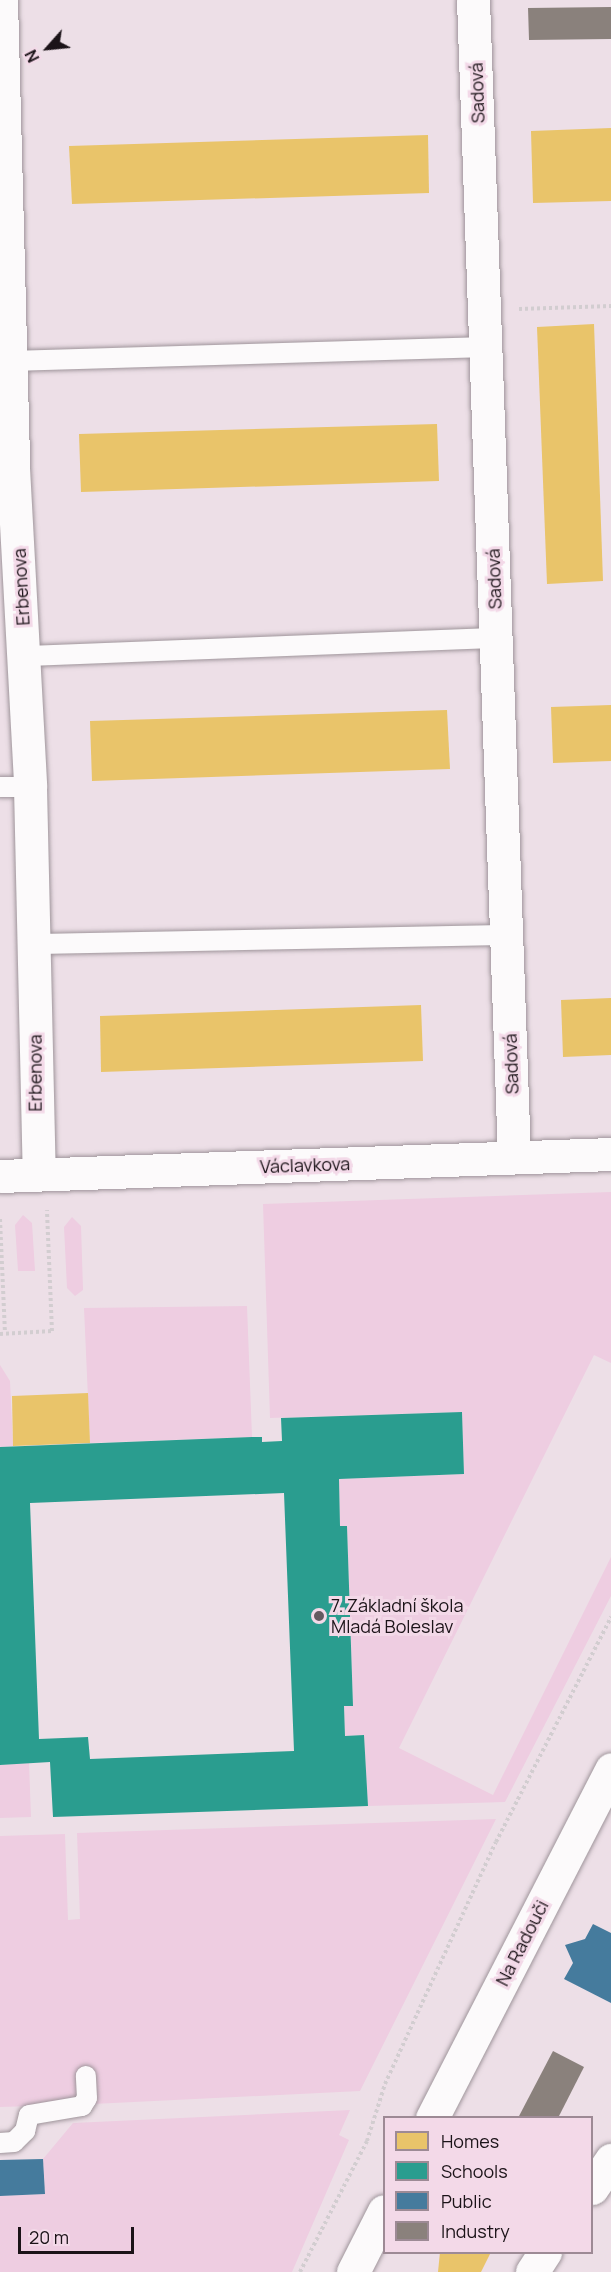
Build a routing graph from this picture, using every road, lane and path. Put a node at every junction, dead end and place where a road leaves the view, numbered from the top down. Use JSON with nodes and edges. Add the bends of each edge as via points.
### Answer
{"nodes":[{"id":1,"x":1,"y":0,"type":"edge"},
{"id":2,"x":474,"y":0,"type":"edge"},
{"id":3,"x":4,"y":139,"type":"edge"},
{"id":4,"x":611,"y":306,"type":"edge"},
{"id":5,"x":484,"y":310,"type":"junction"},
{"id":6,"x":486,"y":347,"type":"junction"},
{"id":7,"x":12,"y":361,"type":"junction"},
{"id":8,"x":496,"y":638,"type":"junction"},
{"id":9,"x":25,"y":656,"type":"junction"},
{"id":10,"x":15,"y":787,"type":"edge"},
{"id":11,"x":506,"y":935,"type":"junction"},
{"id":12,"x":34,"y":944,"type":"junction"},
{"id":13,"x":611,"y":1154,"type":"edge"},
{"id":14,"x":514,"y":1157,"type":"junction"},
{"id":15,"x":0,"y":1176,"type":"edge"},
{"id":16,"x":42,"y":1190,"type":"junction"},
{"id":17,"x":0,"y":1219,"type":"edge"},
{"id":18,"x":2,"y":1334,"type":"edge"},
{"id":19,"x":611,"y":1617,"type":"edge"},
{"id":20,"x":611,"y":1769,"type":"edge"},
{"id":21,"x":86,"y":2076,"type":"dead end"},
{"id":22,"x":433,"y":2116,"type":"edge"},
{"id":23,"x":0,"y":2143,"type":"edge"},
{"id":24,"x":611,"y":2160,"type":"edge"},
{"id":25,"x":593,"y":2185,"type":"edge"},
{"id":26,"x":383,"y":2213,"type":"edge"},
{"id":27,"x":544,"y":2254,"type":"edge"},
{"id":28,"x":300,"y":2272,"type":"edge"},
{"id":29,"x":352,"y":2272,"type":"edge"},
{"id":30,"x":532,"y":2272,"type":"edge"}],
"edges":[{"from":1,"to":3,"type":"street","name":"Erbenova"},
{"from":2,"to":5,"type":"street","name":"Sadová"},
{"from":3,"to":7,"type":"street","name":"Erbenova"},
{"from":4,"to":5,"type":"path"},
{"from":5,"to":6,"type":"street","name":"Sadová"},
{"from":6,"to":7,"type":"lane"},
{"from":6,"to":8,"type":"street","name":"Sadová"},
{"from":7,"to":9,"type":"street","name":"Erbenova"},
{"from":8,"to":9,"type":"lane"},
{"from":8,"to":11,"type":"street","name":"Sadová"},
{"from":9,"to":10,"type":"street","name":"Erbenova"},
{"from":10,"to":12,"type":"street","name":"Erbenova"},
{"from":11,"to":12,"type":"lane"},
{"from":11,"to":14,"type":"street","name":"Sadová"},
{"from":12,"to":16,"type":"street","name":"Erbenova"},
{"from":13,"to":14,"type":"street","name":"Václavkova"},
{"from":14,"to":16,"type":"street","name":"Václavkova"},
{"from":15,"to":16,"type":"street","name":"Václavkova"},
{"from":16,"to":18,"type":"path","via":[[52,1331]]},
{"from":17,"to":18,"type":"path"},
{"from":19,"to":28,"type":"path","via":[[496,1842],[385,2085],[367,2141]]},
{"from":20,"to":22,"type":"street","name":"Na Radouči"},
{"from":21,"to":23,"type":"lane","via":[[87,2098],[82,2106],[29,2115],[25,2131],[14,2142]]},
{"from":24,"to":25,"type":"street"},
{"from":26,"to":29,"type":"street"},
{"from":27,"to":30,"type":"street"}]}
